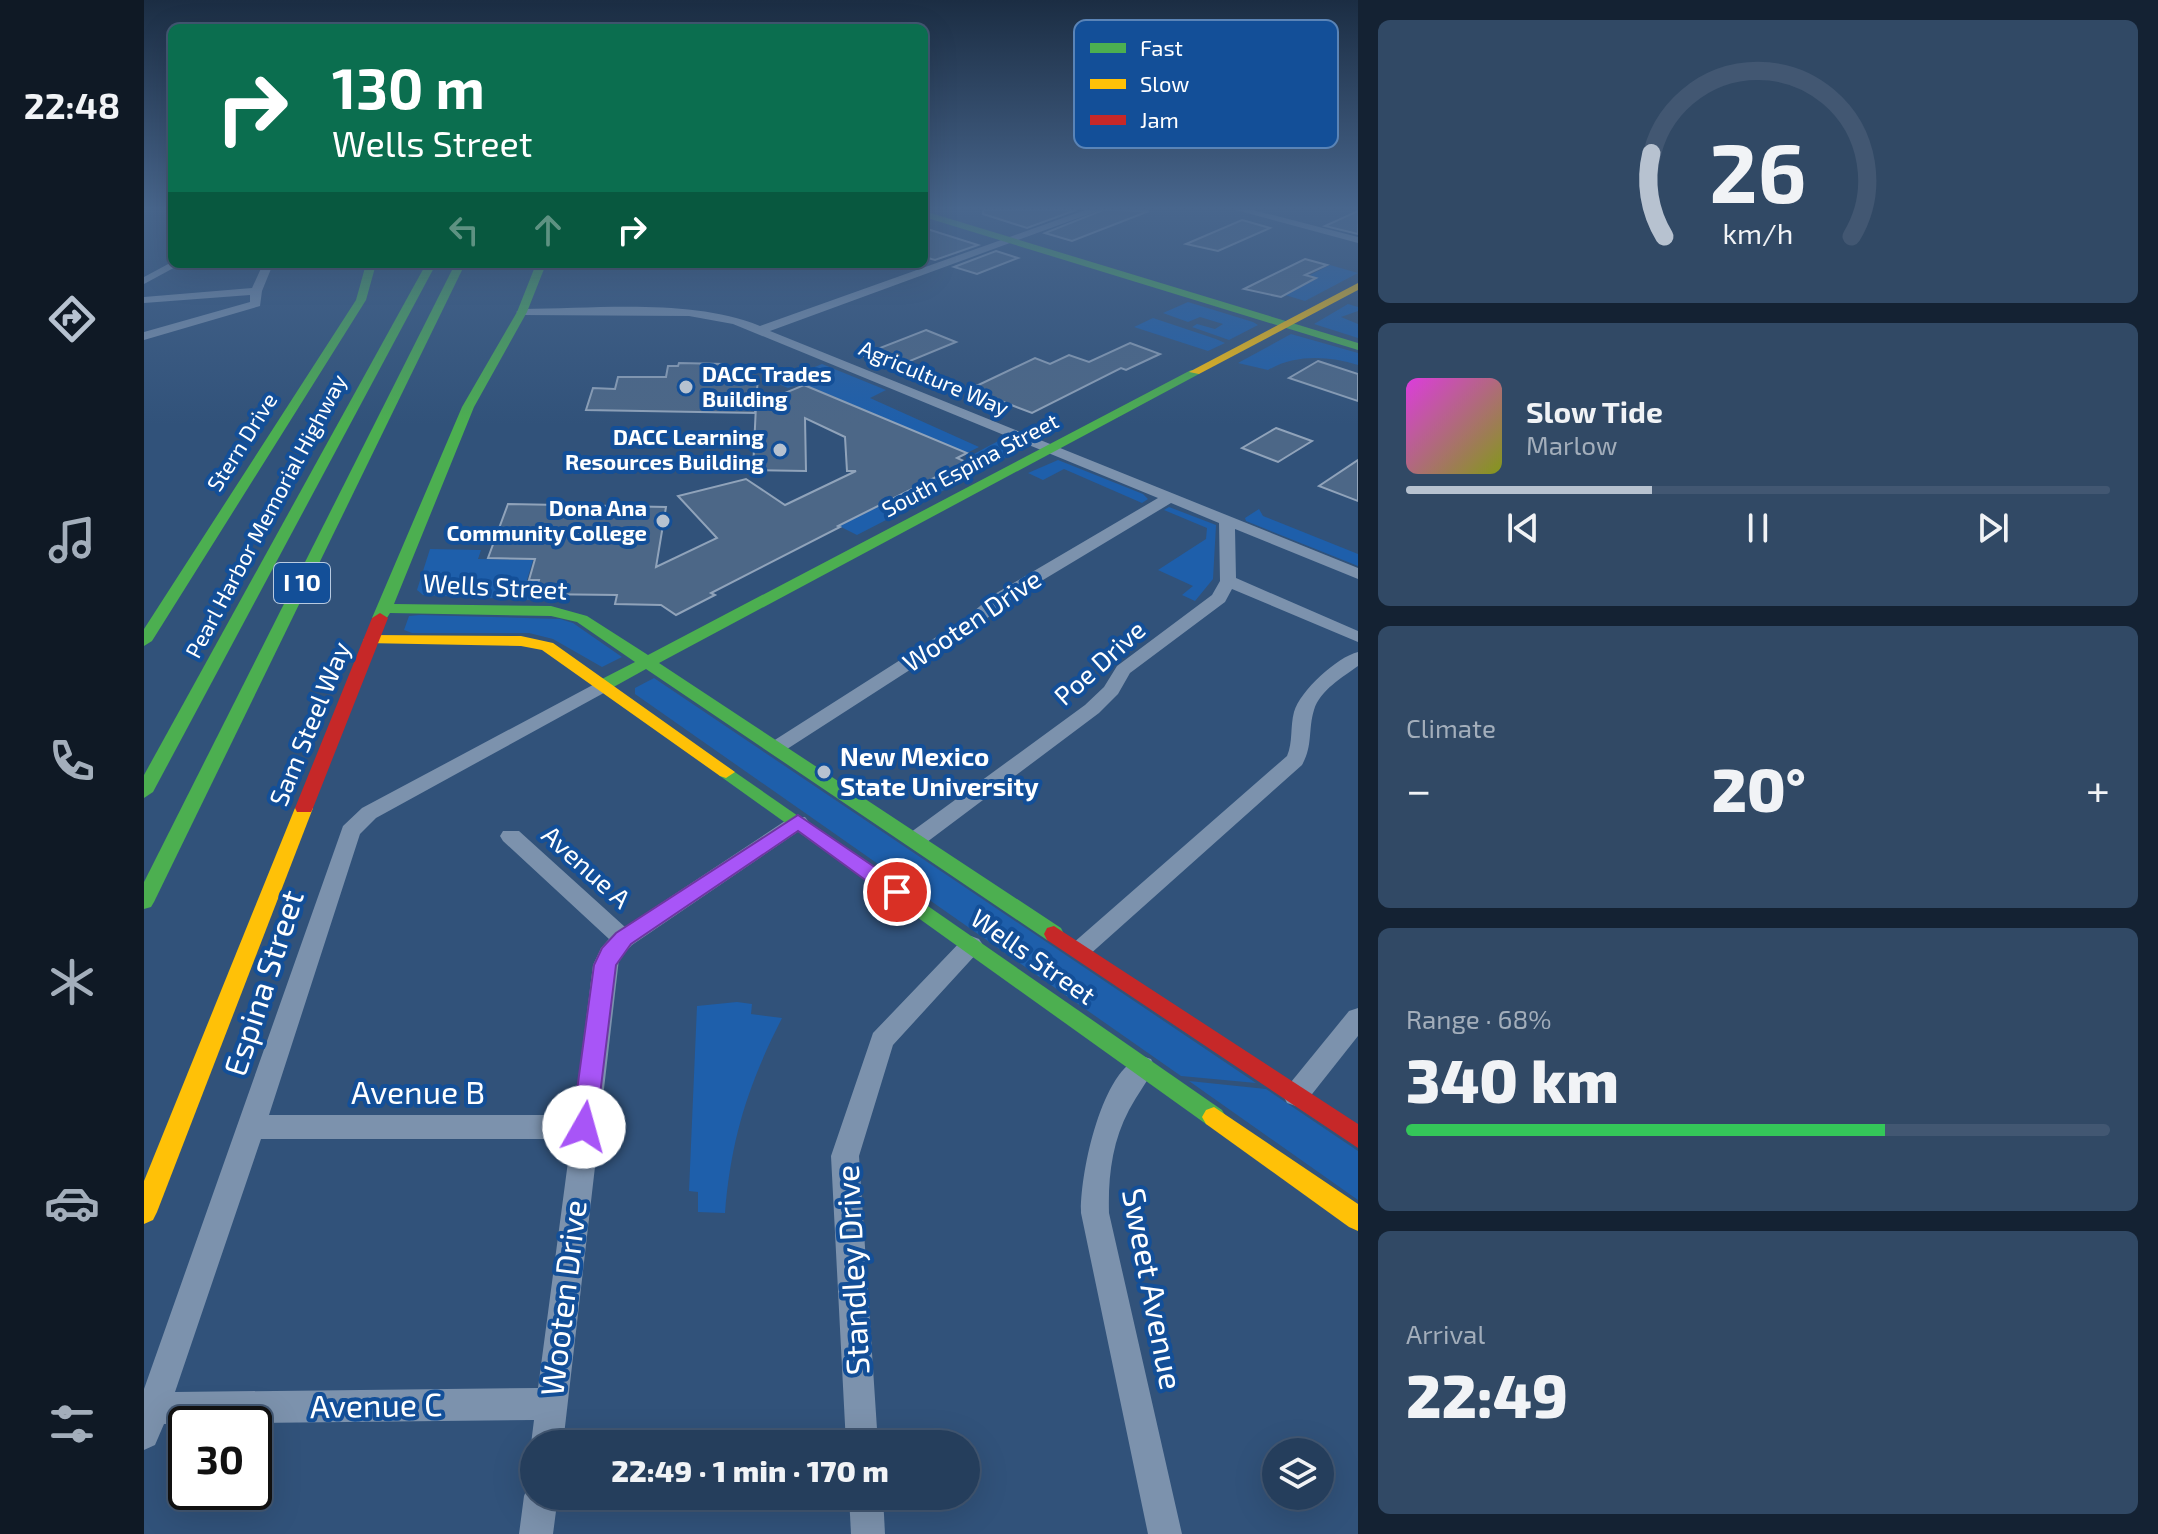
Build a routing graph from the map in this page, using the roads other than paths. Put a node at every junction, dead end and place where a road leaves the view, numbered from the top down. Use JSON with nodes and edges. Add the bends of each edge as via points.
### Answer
{"nodes":[{"id":1,"x":260,"y":282,"type":"edge"},
{"id":2,"x":366,"y":282,"type":"edge"},
{"id":3,"x":421,"y":282,"type":"edge"},
{"id":4,"x":451,"y":282,"type":"edge"},
{"id":5,"x":534,"y":282,"type":"edge"},
{"id":6,"x":894,"y":282,"type":"edge"},
{"id":7,"x":1144,"y":282,"type":"edge"},
{"id":8,"x":1358,"y":286,"type":"edge"},
{"id":9,"x":256,"y":291,"type":"junction"},
{"id":10,"x":144,"y":300,"type":"edge"},
{"id":11,"x":522,"y":312,"type":"junction"},
{"id":12,"x":1285,"y":325,"type":"junction"},
{"id":13,"x":761,"y":330,"type":"junction"},
{"id":14,"x":144,"y":336,"type":"edge"},
{"id":15,"x":1358,"y":347,"type":"edge"},
{"id":16,"x":1050,"y":449,"type":"junction"},
{"id":17,"x":1169,"y":498,"type":"junction"},
{"id":18,"x":1227,"y":522,"type":"junction"},
{"id":19,"x":1283,"y":544,"type":"junction"},
{"id":20,"x":1227,"y":554,"type":"junction"},
{"id":21,"x":1358,"y":574,"type":"edge"},
{"id":22,"x":1228,"y":581,"type":"junction"},
{"id":23,"x":384,"y":608,"type":"junction"},
{"id":24,"x":1358,"y":637,"type":"edge"},
{"id":25,"x":371,"y":640,"type":"junction"},
{"id":26,"x":144,"y":641,"type":"edge"},
{"id":27,"x":1358,"y":657,"type":"edge"},
{"id":28,"x":648,"y":661,"type":"junction"},
{"id":29,"x":604,"y":685,"type":"junction"},
{"id":30,"x":777,"y":747,"type":"junction"},
{"id":31,"x":144,"y":792,"type":"edge"},
{"id":32,"x":798,"y":822,"type":"junction"},
{"id":33,"x":511,"y":836,"type":"dead end"},
{"id":34,"x":915,"y":840,"type":"junction"},
{"id":35,"x":144,"y":902,"type":"edge"},
{"id":36,"x":624,"y":939,"type":"junction"},
{"id":37,"x":971,"y":945,"type":"junction"},
{"id":38,"x":1080,"y":950,"type":"junction"},
{"id":39,"x":1358,"y":1018,"type":"edge"},
{"id":40,"x":1142,"y":1067,"type":"junction"},
{"id":41,"x":1296,"y":1095,"type":"junction"},
{"id":42,"x":252,"y":1127,"type":"junction"},
{"id":43,"x":584,"y":1127,"type":"junction"},
{"id":44,"x":1358,"y":1137,"type":"edge"},
{"id":45,"x":144,"y":1212,"type":"edge"},
{"id":46,"x":1358,"y":1219,"type":"edge"},
{"id":47,"x":552,"y":1404,"type":"junction"},
{"id":48,"x":148,"y":1421,"type":"edge"},
{"id":49,"x":549,"y":1430,"type":"edge"},
{"id":50,"x":861,"y":1430,"type":"edge"},
{"id":51,"x":539,"y":1510,"type":"edge"},
{"id":52,"x":867,"y":1510,"type":"edge"},
{"id":53,"x":536,"y":1534,"type":"edge"},
{"id":54,"x":868,"y":1534,"type":"edge"},
{"id":55,"x":1165,"y":1534,"type":"edge"}],
"edges":[{"from":1,"to":9,"type":"street"},
{"from":2,"to":26,"type":"main road","name":"Stern Drive","via":[[361,300]]},
{"from":3,"to":31,"type":"main road","name":"Pearl Harbor Memorial Highway","number":"I 10"},
{"from":4,"to":35,"type":"main road","number":"I 10"},
{"from":5,"to":11,"type":"main road","name":"Sam Steel Way"},
{"from":6,"to":13,"type":"street"},
{"from":7,"to":12,"type":"main road"},
{"from":8,"to":12,"type":"main road","name":"South Espina Street"},
{"from":9,"to":10,"type":"street"},
{"from":9,"to":14,"type":"street","via":[[256,304]]},
{"from":11,"to":13,"type":"street","name":"Agriculture Way","via":[[700,314]]},
{"from":11,"to":23,"type":"main road","name":"Sam Steel Way","via":[[455,435]]},
{"from":12,"to":15,"type":"main road"},
{"from":12,"to":16,"type":"main road","name":"South Espina Street"},
{"from":13,"to":16,"type":"street","name":"Agriculture Way"},
{"from":16,"to":17,"type":"street","name":"Agriculture Way"},
{"from":16,"to":28,"type":"main road","name":"South Espina Street"},
{"from":17,"to":18,"type":"street","name":"Agriculture Way"},
{"from":17,"to":30,"type":"street","name":"Wooten Drive","via":[[999,599],[972,622]]},
{"from":18,"to":19,"type":"street","name":"Agriculture Way"},
{"from":18,"to":20,"type":"street"},
{"from":19,"to":20,"type":"street","via":[[1246,546]]},
{"from":19,"to":21,"type":"street","name":"Agriculture Way"},
{"from":20,"to":22,"type":"street"},
{"from":22,"to":24,"type":"street"},
{"from":22,"to":34,"type":"street","name":"Poe Drive","via":[[1211,605],[1123,670],[1103,700]]},
{"from":23,"to":25,"type":"main road","name":"Sam Steel Way"},
{"from":23,"to":28,"type":"main road","name":"Wells Street","via":[[563,613],[593,625]]},
{"from":25,"to":29,"type":"main road","name":"Wells Street","via":[[535,642]]},
{"from":25,"to":45,"type":"main road","name":"Sam Steel Way"},
{"from":27,"to":38,"type":"street","via":[[1305,707],[1303,746],[1295,760]]},
{"from":28,"to":29,"type":"main road","name":"South Espina Street"},
{"from":28,"to":30,"type":"main road","name":"Wells Street"},
{"from":29,"to":32,"type":"main road","name":"Wells Street"},
{"from":29,"to":42,"type":"street","name":"Espina Street","via":[[357,821]]},
{"from":30,"to":34,"type":"main road","name":"Wells Street"},
{"from":32,"to":36,"type":"street","name":"Wooten Drive"},
{"from":32,"to":37,"type":"main road","name":"Wells Street"},
{"from":33,"to":36,"type":"street","name":"Avenue A"},
{"from":34,"to":38,"type":"main road","name":"Wells Street"},
{"from":36,"to":43,"type":"street","name":"Wooten Drive","via":[[605,965]]},
{"from":37,"to":40,"type":"main road","name":"Wells Street"},
{"from":37,"to":50,"type":"street","name":"Standley Drive","via":[[882,1040],[845,1156]]},
{"from":38,"to":41,"type":"main road","name":"Wells Street"},
{"from":39,"to":41,"type":"street"},
{"from":40,"to":46,"type":"main road","name":"Wells Street"},
{"from":40,"to":55,"type":"street","name":"Sweet Avenue","via":[[1110,1119],[1093,1187]]},
{"from":41,"to":44,"type":"main road","name":"Wells Street"},
{"from":42,"to":43,"type":"street","name":"Avenue B"},
{"from":42,"to":48,"type":"street","name":"Espina Street"},
{"from":43,"to":47,"type":"street","name":"Wooten Drive"},
{"from":47,"to":48,"type":"street","name":"Avenue C"},
{"from":47,"to":49,"type":"street","name":"Wooten Drive"},
{"from":51,"to":53,"type":"street"},
{"from":52,"to":54,"type":"street"}]}
